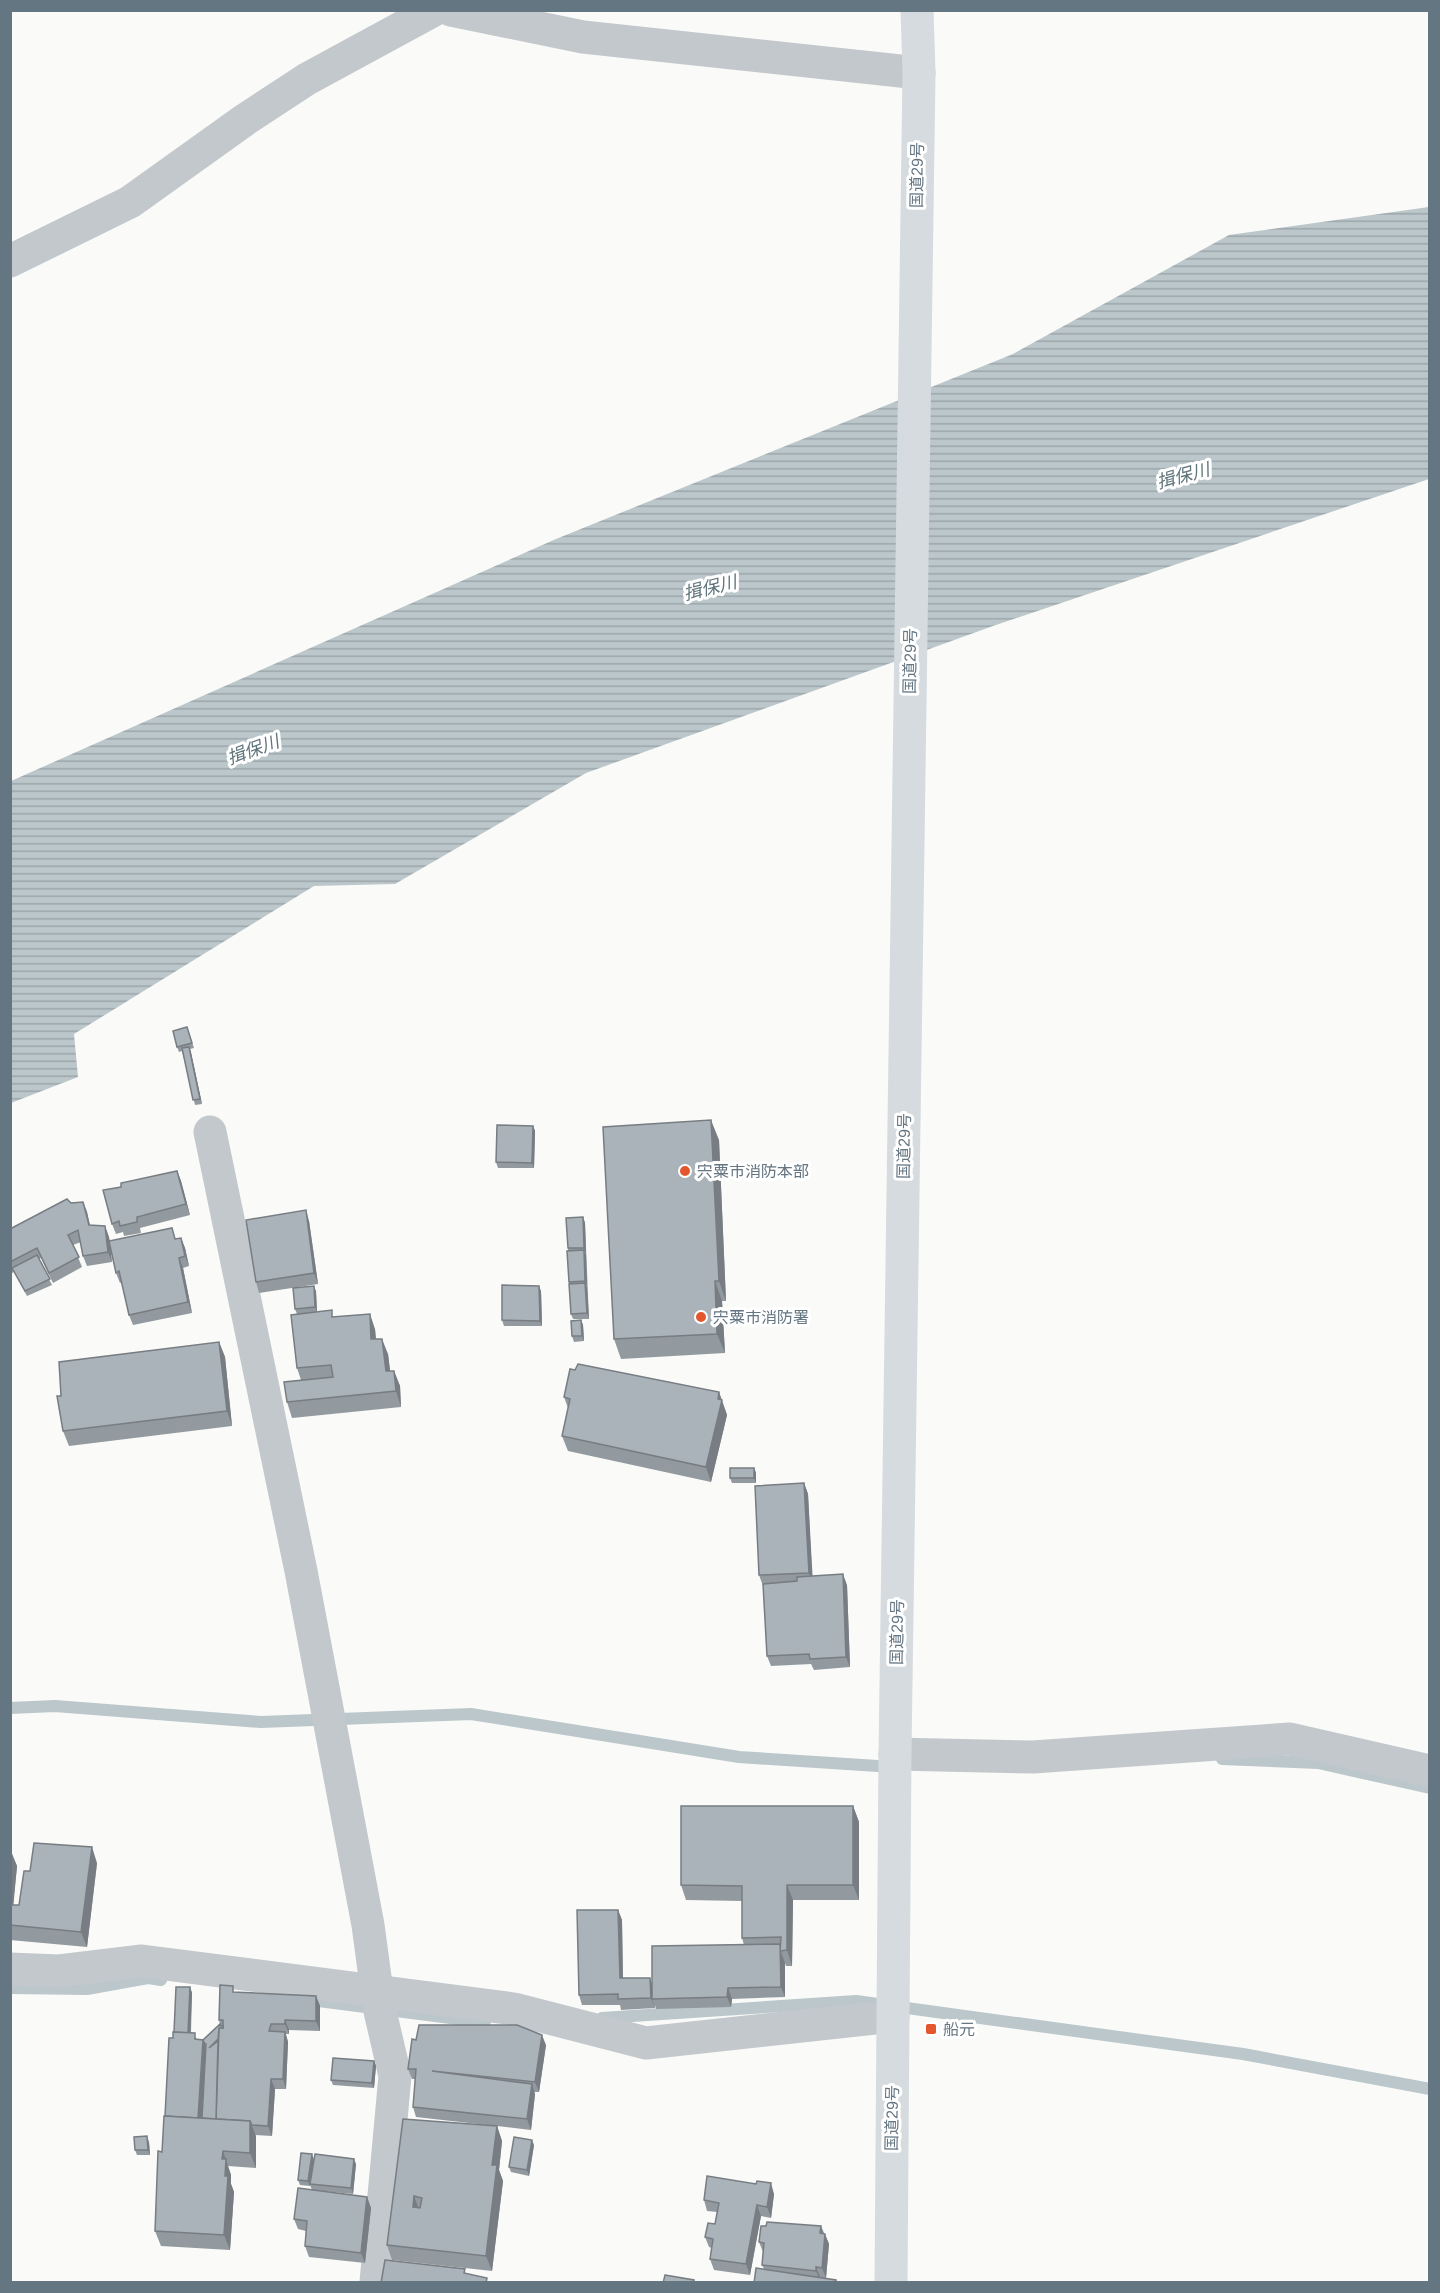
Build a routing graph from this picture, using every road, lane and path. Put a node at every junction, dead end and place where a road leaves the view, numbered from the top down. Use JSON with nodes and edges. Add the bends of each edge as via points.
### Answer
{"nodes":[{"id":1,"x":434,"y":10,"type":"edge"},
{"id":2,"x":451,"y":10,"type":"edge"},
{"id":3,"x":918,"y":10,"type":"edge"},
{"id":4,"x":919,"y":73,"type":"junction"},
{"id":5,"x":10,"y":261,"type":"edge"},
{"id":6,"x":210,"y":1132,"type":"dead end"},
{"id":7,"x":895,"y":1754,"type":"junction"},
{"id":8,"x":1430,"y":1771,"type":"edge"},
{"id":9,"x":10,"y":1969,"type":"edge"},
{"id":10,"x":377,"y":1990,"type":"junction"},
{"id":11,"x":893,"y":2016,"type":"junction"},
{"id":12,"x":376,"y":2283,"type":"edge"},
{"id":13,"x":891,"y":2283,"type":"edge"}],
"edges":[{"from":1,"to":5,"type":"street","via":[[307,79],[130,202]]},
{"from":2,"to":4,"type":"street","via":[[583,37]]},
{"from":3,"to":4,"type":"highway","name":"国道29号"},
{"from":4,"to":7,"type":"highway","name":"国道29号"},
{"from":6,"to":10,"type":"street","via":[[301,1571]]},
{"from":7,"to":8,"type":"street","via":[[1033,1757],[1290,1738]]},
{"from":7,"to":11,"type":"highway","name":"国道29号"},
{"from":9,"to":10,"type":"street","via":[[58,1971],[142,1961]]},
{"from":10,"to":11,"type":"street","via":[[514,2009],[646,2043]]},
{"from":10,"to":12,"type":"street","via":[[395,2076]]},
{"from":11,"to":13,"type":"highway","name":"国道29号"}]}
